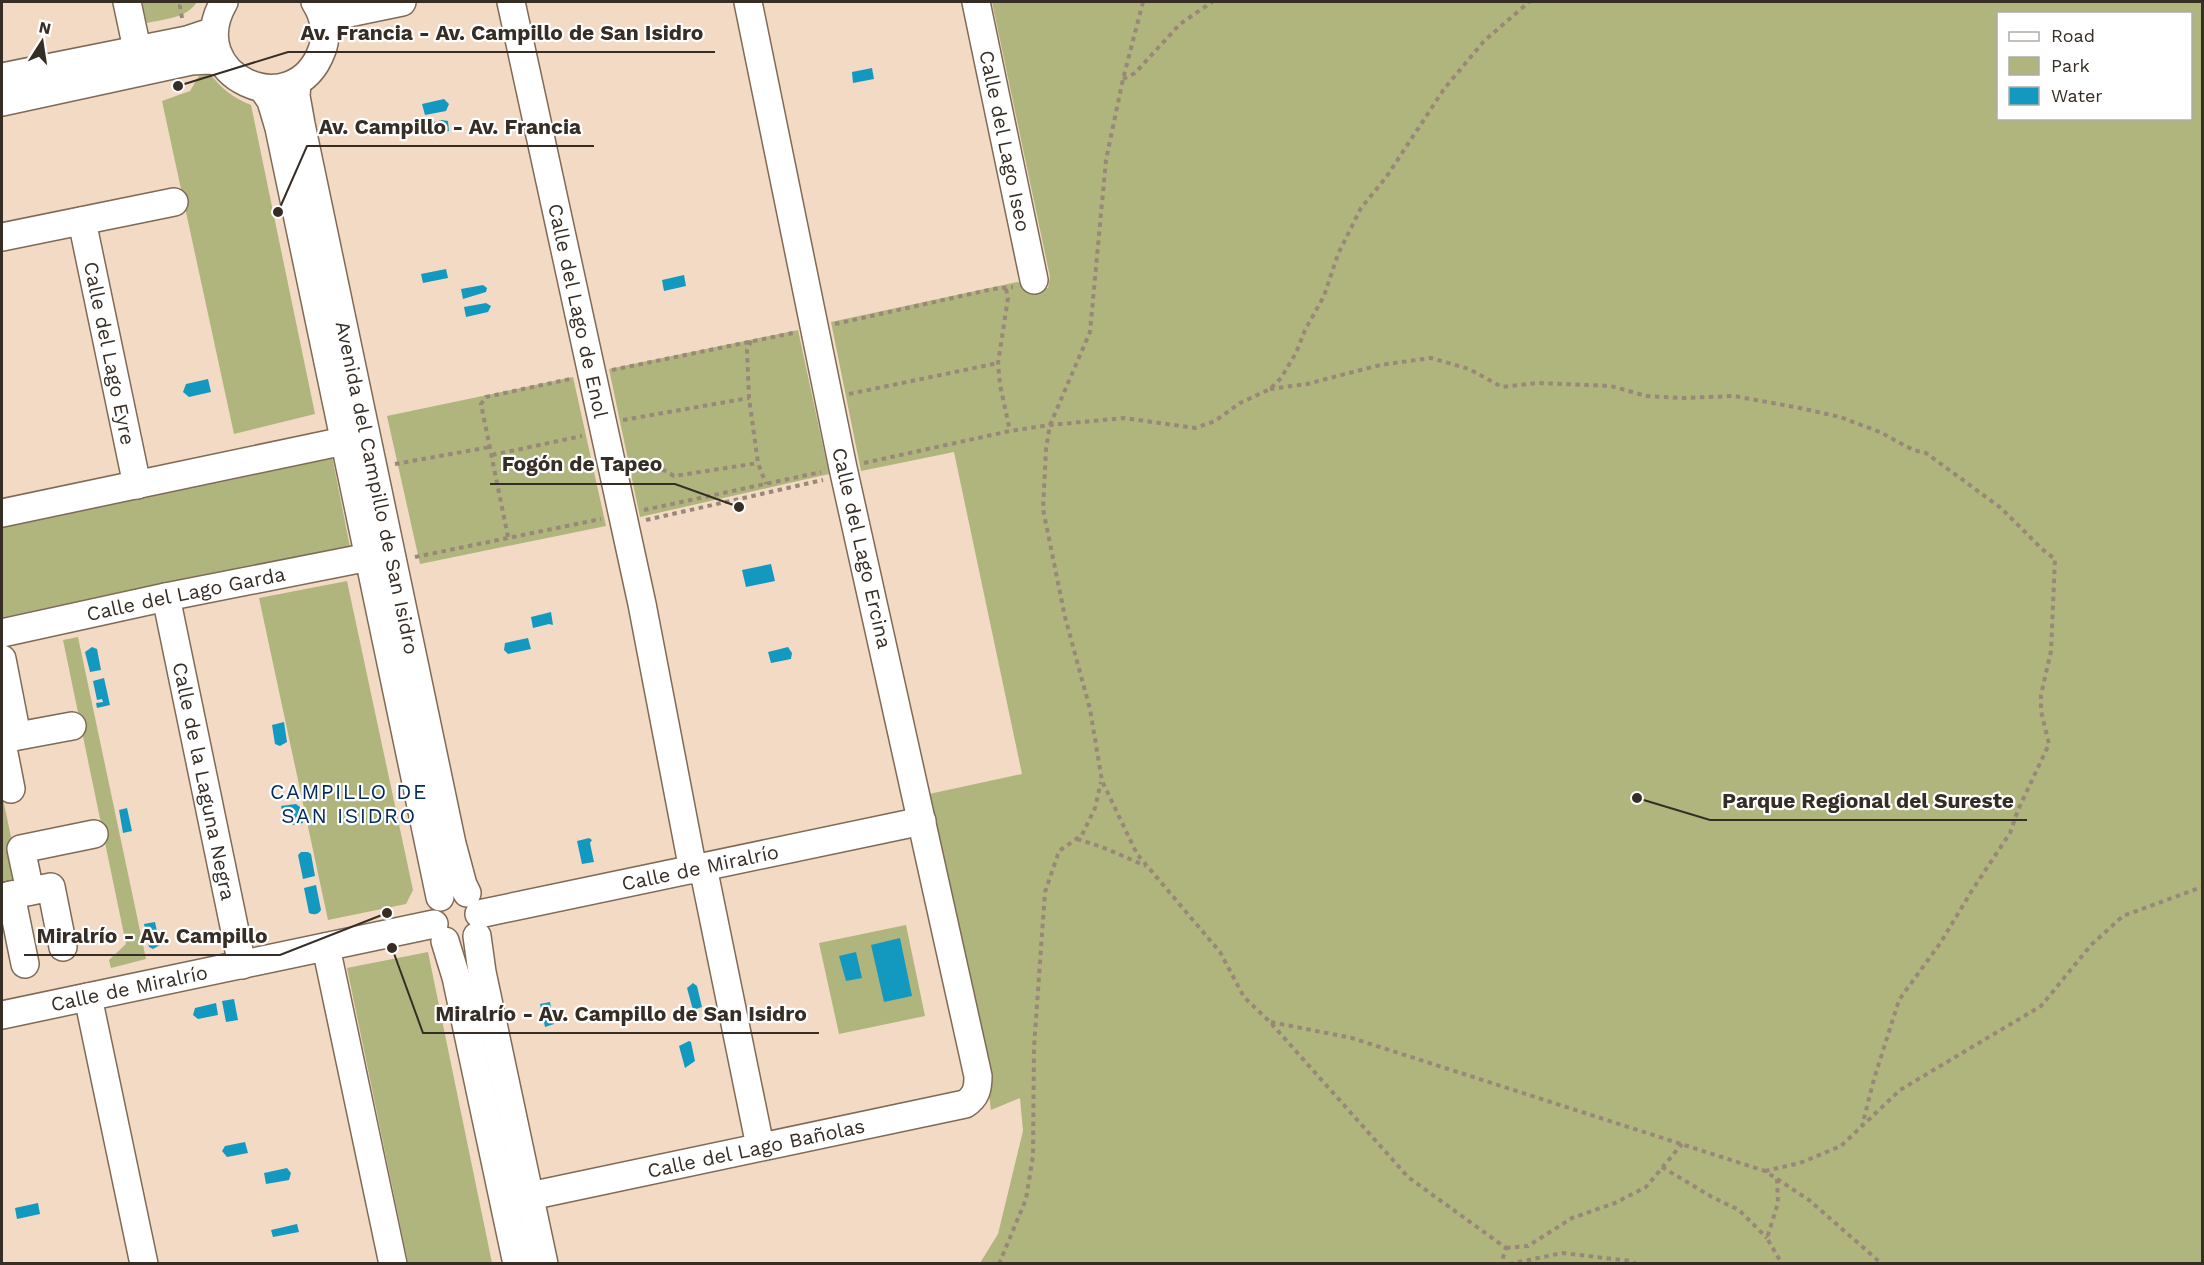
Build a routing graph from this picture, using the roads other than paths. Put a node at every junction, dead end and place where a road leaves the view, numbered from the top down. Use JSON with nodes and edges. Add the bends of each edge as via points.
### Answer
{"nodes":[{"id":1,"x":127,"y":2,"type":"edge"},
{"id":2,"x":224,"y":2,"type":"edge"},
{"id":3,"x":402,"y":2,"type":"edge"},
{"id":4,"x":511,"y":2,"type":"edge"},
{"id":5,"x":748,"y":2,"type":"edge"},
{"id":6,"x":976,"y":2,"type":"edge"},
{"id":7,"x":319,"y":8,"type":"edge"},
{"id":8,"x":214,"y":31,"type":"junction"},
{"id":9,"x":137,"y":49,"type":"junction"},
{"id":10,"x":222,"y":62,"type":"junction"},
{"id":11,"x":2,"y":77,"type":"edge"},
{"id":12,"x":297,"y":82,"type":"junction"},
{"id":13,"x":263,"y":89,"type":"junction"},
{"id":14,"x":2,"y":102,"type":"edge"},
{"id":15,"x":174,"y":202,"type":"dead end"},
{"id":16,"x":81,"y":221,"type":"junction"},
{"id":17,"x":2,"y":237,"type":"edge"},
{"id":18,"x":1034,"y":280,"type":"road end"},
{"id":19,"x":344,"y":441,"type":"junction"},
{"id":20,"x":137,"y":485,"type":"junction"},
{"id":21,"x":2,"y":513,"type":"edge"},
{"id":22,"x":369,"y":557,"type":"junction"},
{"id":23,"x":166,"y":597,"type":"junction"},
{"id":24,"x":2,"y":633,"type":"edge"},
{"id":25,"x":2,"y":659,"type":"edge"},
{"id":26,"x":72,"y":726,"type":"dead end"},
{"id":27,"x":7,"y":740,"type":"edge"},
{"id":28,"x":11,"y":789,"type":"dead end"},
{"id":29,"x":922,"y":821,"type":"junction"},
{"id":30,"x":94,"y":834,"type":"dead end"},
{"id":31,"x":698,"y":869,"type":"junction"},
{"id":32,"x":14,"y":894,"type":"edge"},
{"id":33,"x":440,"y":897,"type":"junction"},
{"id":34,"x":474,"y":914,"type":"junction"},
{"id":35,"x":440,"y":932,"type":"junction"},
{"id":36,"x":63,"y":947,"type":"dead end"},
{"id":37,"x":326,"y":947,"type":"junction"},
{"id":38,"x":25,"y":964,"type":"dead end"},
{"id":39,"x":242,"y":965,"type":"junction"},
{"id":40,"x":88,"y":997,"type":"junction"},
{"id":41,"x":2,"y":1015,"type":"edge"},
{"id":42,"x":976,"y":1093,"type":"joint"},
{"id":43,"x":760,"y":1146,"type":"junction"},
{"id":44,"x":530,"y":1196,"type":"junction"},
{"id":45,"x":144,"y":1263,"type":"edge"},
{"id":46,"x":393,"y":1263,"type":"edge"},
{"id":47,"x":517,"y":1263,"type":"edge"},
{"id":48,"x":544,"y":1263,"type":"edge"}],
"edges":[{"from":1,"to":9,"type":"street"},
{"from":2,"to":8,"type":"street"},
{"from":3,"to":7,"type":"street","via":[[344,14]]},
{"from":4,"to":31,"type":"street","name":"Calle del Lago de Enol","via":[[628,513],[642,604]]},
{"from":5,"to":29,"type":"street","name":"Calle del Lago Ercina","via":[[814,329],[833,474]]},
{"from":6,"to":18,"type":"street","name":"Calle del Lago Iseo"},
{"from":7,"to":12,"type":"street","via":[[325,30],[321,53],[309,73]]},
{"from":8,"to":9,"type":"street"},
{"from":8,"to":10,"type":"street","via":[[215,47]]},
{"from":9,"to":11,"type":"street"},
{"from":10,"to":13,"type":"street","via":[[232,75]]},
{"from":10,"to":14,"type":"street","via":[[191,61]]},
{"from":12,"to":13,"type":"street"},
{"from":12,"to":34,"type":"street","name":"Avenida del Campillo de San Isidro","via":[[299,114],[452,844]]},
{"from":13,"to":19,"type":"street","name":"Avenida del Campillo de San Isidro","via":[[279,129]]},
{"from":15,"to":16,"type":"street"},
{"from":16,"to":17,"type":"street"},
{"from":16,"to":20,"type":"street","name":"Calle del Lago Eyre"},
{"from":19,"to":20,"type":"street"},
{"from":19,"to":22,"type":"street","name":"Avenida del Campillo de San Isidro"},
{"from":20,"to":21,"type":"street"},
{"from":22,"to":23,"type":"street","name":"Calle del Lago Garda"},
{"from":22,"to":33,"type":"street","name":"Avenida del Campillo de San Isidro"},
{"from":23,"to":24,"type":"street","name":"Calle del Lago Garda"},
{"from":23,"to":39,"type":"street","name":"Calle de la Laguna Negra"},
{"from":25,"to":27,"type":"street"},
{"from":26,"to":27,"type":"street"},
{"from":27,"to":28,"type":"street"},
{"from":29,"to":31,"type":"street","name":"Calle de Miralrío"},
{"from":29,"to":42,"type":"street","name":"Calle del Lago Ercina","via":[[978,1076]]},
{"from":30,"to":32,"type":"street","via":[[21,849]]},
{"from":31,"to":34,"type":"street","name":"Calle de Miralrío"},
{"from":31,"to":43,"type":"street","name":"Calle del Lago de Enol"},
{"from":32,"to":36,"type":"street","via":[[51,887]]},
{"from":32,"to":38,"type":"street"},
{"from":33,"to":34,"type":"street","via":[[456,890]]},
{"from":33,"to":35,"type":"street","via":[[433,916]]},
{"from":34,"to":35,"type":"street","via":[[471,943],[452,945]]},
{"from":34,"to":44,"type":"street","name":"Avenida del Campillo de San Isidro","via":[[482,972]]},
{"from":35,"to":37,"type":"street","name":"Calle de Miralrío"},
{"from":35,"to":47,"type":"street","via":[[456,977]]},
{"from":37,"to":39,"type":"street","name":"Calle de Miralrío"},
{"from":37,"to":46,"type":"street"},
{"from":39,"to":40,"type":"street","name":"Calle de Miralrío"},
{"from":40,"to":41,"type":"street","name":"Calle de Miralrío"},
{"from":40,"to":45,"type":"street"},
{"from":42,"to":43,"type":"street","name":"Calle del Lago Bañolas","via":[[965,1104]]},
{"from":43,"to":44,"type":"street","name":"Calle del Lago Bañolas"},
{"from":44,"to":48,"type":"street","name":"Avenida del Campillo de San Isidro"}]}
